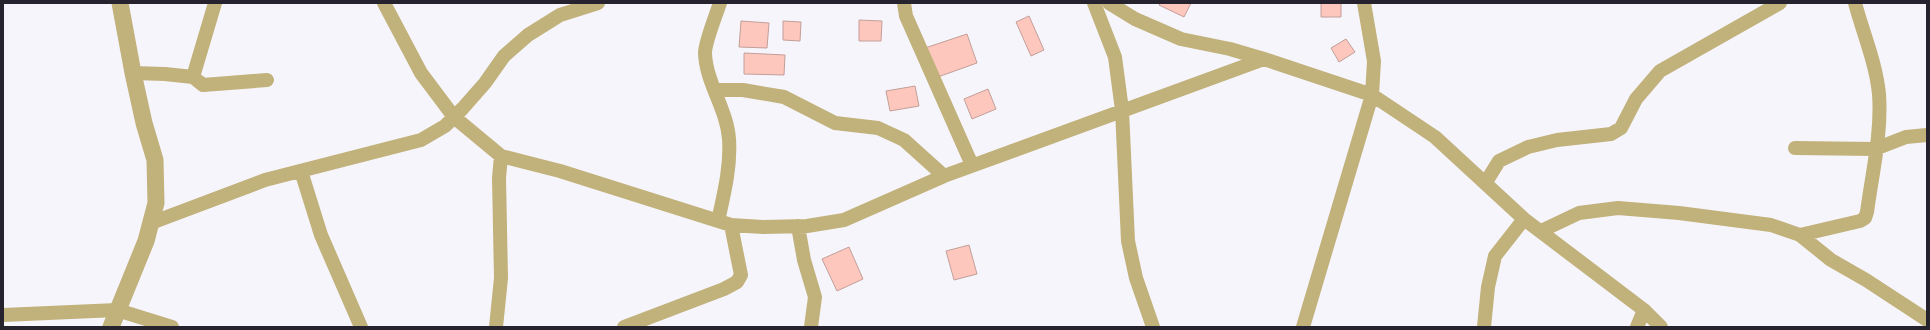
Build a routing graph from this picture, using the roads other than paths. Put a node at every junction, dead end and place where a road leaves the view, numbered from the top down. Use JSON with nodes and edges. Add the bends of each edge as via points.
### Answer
{"nodes":[{"id":1,"x":120,"y":3,"type":"edge"},
{"id":2,"x":215,"y":3,"type":"edge"},
{"id":3,"x":384,"y":3,"type":"edge"},
{"id":4,"x":598,"y":3,"type":"edge"},
{"id":5,"x":720,"y":3,"type":"edge"},
{"id":6,"x":904,"y":3,"type":"edge"},
{"id":7,"x":1094,"y":3,"type":"edge"},
{"id":8,"x":1109,"y":3,"type":"edge"},
{"id":9,"x":1364,"y":3,"type":"edge"},
{"id":10,"x":1780,"y":3,"type":"edge"},
{"id":11,"x":1855,"y":3,"type":"edge"},
{"id":12,"x":559,"y":9,"type":"edge"},
{"id":13,"x":1264,"y":59,"type":"junction"},
{"id":14,"x":133,"y":73,"type":"junction"},
{"id":15,"x":193,"y":77,"type":"junction"},
{"id":16,"x":267,"y":80,"type":"dead end"},
{"id":17,"x":715,"y":90,"type":"junction"},
{"id":18,"x":1372,"y":95,"type":"junction"},
{"id":19,"x":1122,"y":110,"type":"junction"},
{"id":20,"x":454,"y":116,"type":"junction"},
{"id":21,"x":1927,"y":135,"type":"edge"},
{"id":22,"x":1795,"y":148,"type":"dead end"},
{"id":23,"x":1875,"y":149,"type":"junction"},
{"id":24,"x":501,"y":156,"type":"junction"},
{"id":25,"x":972,"y":165,"type":"junction"},
{"id":26,"x":302,"y":170,"type":"junction"},
{"id":27,"x":944,"y":176,"type":"junction"},
{"id":28,"x":1486,"y":182,"type":"junction"},
{"id":29,"x":1524,"y":219,"type":"junction"},
{"id":30,"x":718,"y":221,"type":"junction"},
{"id":31,"x":151,"y":223,"type":"junction"},
{"id":32,"x":731,"y":225,"type":"junction"},
{"id":33,"x":798,"y":226,"type":"junction"},
{"id":34,"x":1541,"y":231,"type":"junction"},
{"id":35,"x":1800,"y":235,"type":"junction"},
{"id":36,"x":118,"y":310,"type":"junction"},
{"id":37,"x":1644,"y":310,"type":"junction"},
{"id":38,"x":3,"y":315,"type":"edge"},
{"id":39,"x":1927,"y":320,"type":"edge"},
{"id":40,"x":1486,"y":325,"type":"edge"},
{"id":41,"x":111,"y":327,"type":"edge"},
{"id":42,"x":172,"y":327,"type":"edge"},
{"id":43,"x":361,"y":327,"type":"edge"},
{"id":44,"x":496,"y":327,"type":"edge"},
{"id":45,"x":624,"y":327,"type":"edge"},
{"id":46,"x":811,"y":327,"type":"edge"},
{"id":47,"x":1153,"y":327,"type":"edge"},
{"id":48,"x":1303,"y":327,"type":"edge"},
{"id":49,"x":1637,"y":327,"type":"edge"},
{"id":50,"x":1661,"y":327,"type":"edge"}],
"edges":[{"from":1,"to":14,"type":"street"},
{"from":2,"to":15,"type":"street"},
{"from":3,"to":20,"type":"street","via":[[421,73]]},
{"from":4,"to":12,"type":"street"},
{"from":5,"to":17,"type":"street","via":[[705,52],[708,74]]},
{"from":6,"to":25,"type":"street","via":[[906,16]]},
{"from":7,"to":19,"type":"street","via":[[1115,57]]},
{"from":8,"to":13,"type":"street","via":[[1135,19],[1181,39]]},
{"from":9,"to":18,"type":"street","via":[[1374,61]]},
{"from":10,"to":28,"type":"street","via":[[1660,71],[1636,99],[1621,128],[1611,134],[1557,140],[1528,147],[1499,161]]},
{"from":11,"to":23,"type":"street","via":[[1877,77],[1880,118]]},
{"from":12,"to":20,"type":"street","via":[[504,56],[485,83]]},
{"from":13,"to":18,"type":"street"},
{"from":13,"to":19,"type":"street"},
{"from":14,"to":15,"type":"street"},
{"from":14,"to":31,"type":"street","via":[[155,160],[156,203]]},
{"from":15,"to":16,"type":"street","via":[[203,85]]},
{"from":17,"to":27,"type":"street","via":[[743,90],[784,97],[834,123],[878,128],[904,140]]},
{"from":17,"to":30,"type":"street","via":[[729,137],[729,161]]},
{"from":18,"to":28,"type":"street","via":[[1435,137],[1458,160]]},
{"from":18,"to":48,"type":"street"},
{"from":19,"to":25,"type":"street"},
{"from":19,"to":47,"type":"street","via":[[1128,241],[1136,278]]},
{"from":20,"to":24,"type":"street"},
{"from":20,"to":26,"type":"street","via":[[445,126],[421,140]]},
{"from":21,"to":23,"type":"street","via":[[1906,137]]},
{"from":22,"to":23,"type":"street"},
{"from":23,"to":35,"type":"street","via":[[1865,218]]},
{"from":24,"to":30,"type":"street","via":[[560,171]]},
{"from":24,"to":44,"type":"street","via":[[501,278]]},
{"from":25,"to":27,"type":"street"},
{"from":26,"to":31,"type":"street","via":[[265,180]]},
{"from":26,"to":43,"type":"street","via":[[321,235]]},
{"from":27,"to":33,"type":"street","via":[[844,220]]},
{"from":28,"to":29,"type":"street"},
{"from":29,"to":34,"type":"street"},
{"from":29,"to":40,"type":"street","via":[[1496,256],[1488,287]]},
{"from":30,"to":32,"type":"street"},
{"from":31,"to":36,"type":"street"},
{"from":32,"to":33,"type":"street"},
{"from":32,"to":45,"type":"street","via":[[741,275],[737,282]]},
{"from":33,"to":46,"type":"street","via":[[804,260],[815,297]]},
{"from":34,"to":35,"type":"street","via":[[1579,213],[1618,208],[1731,219],[1771,225]]},
{"from":34,"to":37,"type":"street"},
{"from":35,"to":39,"type":"street","via":[[1831,260]]},
{"from":36,"to":38,"type":"street"},
{"from":36,"to":41,"type":"street"},
{"from":36,"to":42,"type":"street"},
{"from":37,"to":49,"type":"street"},
{"from":37,"to":50,"type":"street"}]}
